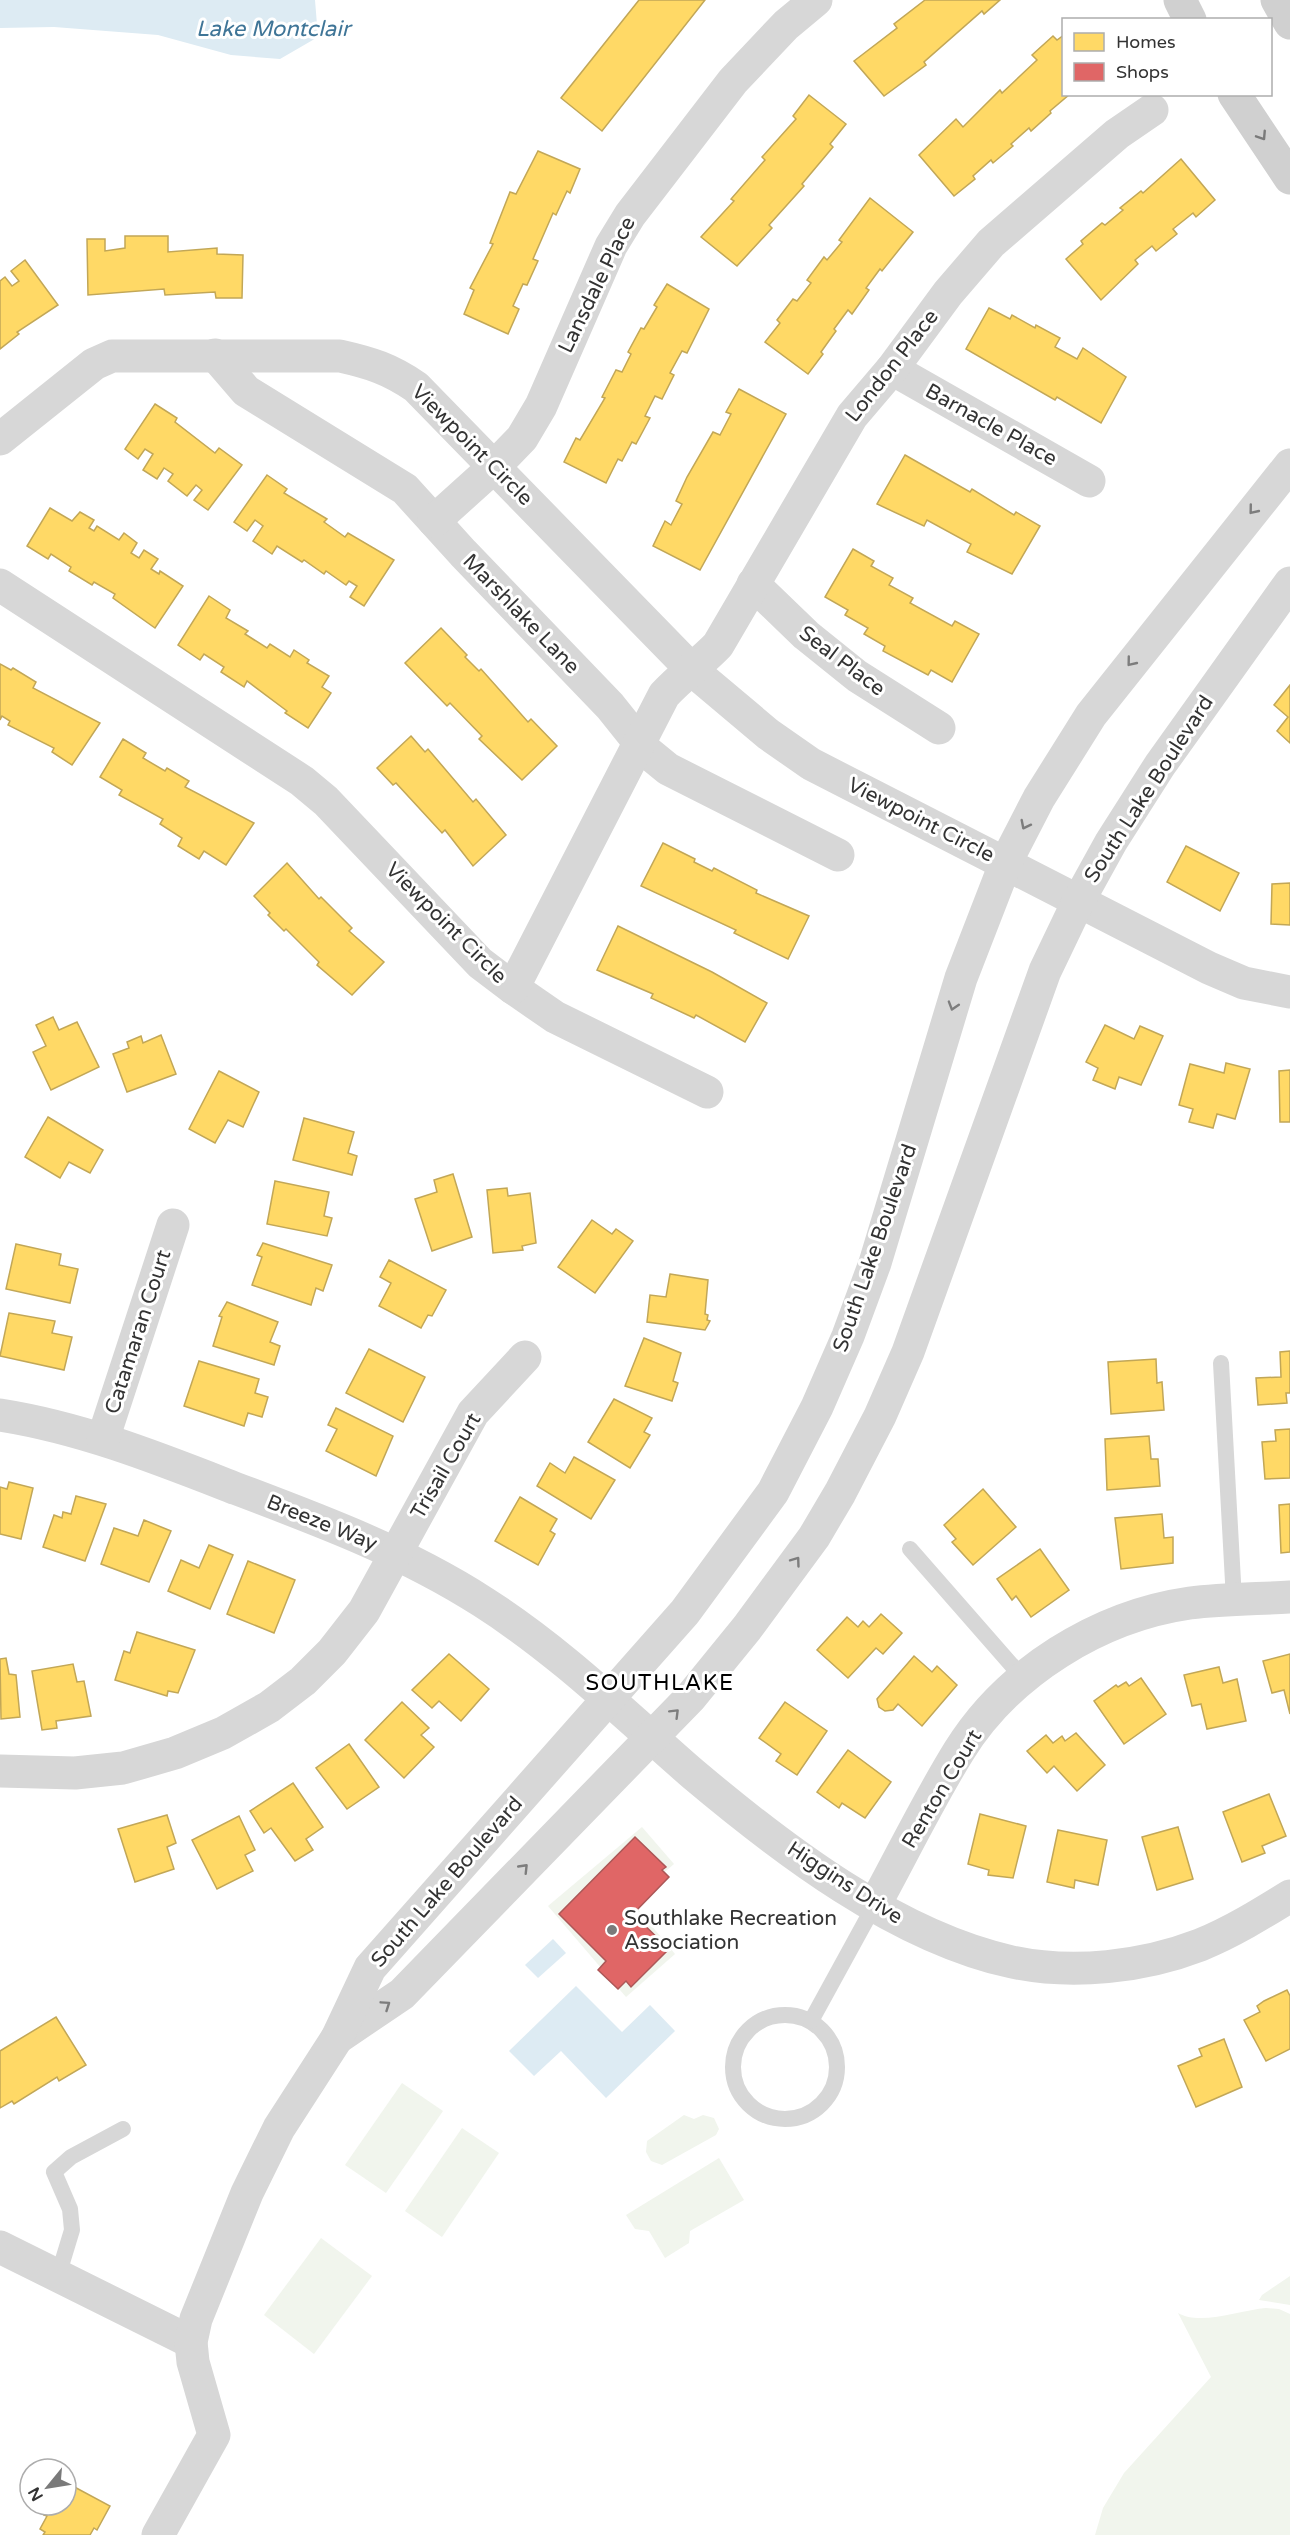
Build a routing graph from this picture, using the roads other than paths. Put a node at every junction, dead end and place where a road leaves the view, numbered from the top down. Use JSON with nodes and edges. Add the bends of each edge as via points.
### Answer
{"nodes":[{"id":1,"x":816,"y":0,"type":"edge"},
{"id":2,"x":1180,"y":0,"type":"edge"},
{"id":3,"x":1276,"y":0,"type":"edge"},
{"id":4,"x":1189,"y":18,"type":"edge"},
{"id":5,"x":1290,"y":23,"type":"edge"},
{"id":6,"x":1235,"y":96,"type":"edge"},
{"id":7,"x":1152,"y":110,"type":"dead end"},
{"id":8,"x":1290,"y":178,"type":"edge"},
{"id":9,"x":215,"y":356,"type":"junction"},
{"id":10,"x":892,"y":369,"type":"junction"},
{"id":11,"x":0,"y":439,"type":"edge"},
{"id":12,"x":1290,"y":465,"type":"edge"},
{"id":13,"x":495,"y":466,"type":"junction"},
{"id":14,"x":1089,"y":481,"type":"dead end"},
{"id":15,"x":434,"y":521,"type":"junction"},
{"id":16,"x":1290,"y":583,"type":"edge"},
{"id":17,"x":753,"y":584,"type":"junction"},
{"id":18,"x":0,"y":585,"type":"edge"},
{"id":19,"x":692,"y":670,"type":"junction"},
{"id":20,"x":939,"y":728,"type":"dead end"},
{"id":21,"x":639,"y":742,"type":"junction"},
{"id":22,"x":838,"y":855,"type":"dead end"},
{"id":23,"x":1006,"y":862,"type":"junction"},
{"id":24,"x":1079,"y":900,"type":"junction"},
{"id":25,"x":513,"y":988,"type":"junction"},
{"id":26,"x":1290,"y":993,"type":"edge"},
{"id":27,"x":707,"y":1092,"type":"dead end"},
{"id":28,"x":173,"y":1225,"type":"dead end"},
{"id":29,"x":525,"y":1357,"type":"dead end"},
{"id":30,"x":1221,"y":1363,"type":"dead end"},
{"id":31,"x":0,"y":1415,"type":"edge"},
{"id":32,"x":104,"y":1439,"type":"junction"},
{"id":33,"x":910,"y":1549,"type":"dead end"},
{"id":34,"x":396,"y":1553,"type":"junction"},
{"id":35,"x":1290,"y":1597,"type":"edge"},
{"id":36,"x":1234,"y":1600,"type":"junction"},
{"id":37,"x":1023,"y":1678,"type":"junction"},
{"id":38,"x":609,"y":1700,"type":"junction"},
{"id":39,"x":651,"y":1737,"type":"junction"},
{"id":40,"x":0,"y":1772,"type":"edge"},
{"id":41,"x":1290,"y":1896,"type":"edge"},
{"id":42,"x":874,"y":1906,"type":"junction"},
{"id":43,"x":811,"y":2022,"type":"junction"},
{"id":44,"x":337,"y":2038,"type":"junction"},
{"id":45,"x":123,"y":2129,"type":"dead end"},
{"id":46,"x":0,"y":2247,"type":"edge"},
{"id":47,"x":58,"y":2276,"type":"junction"},
{"id":48,"x":191,"y":2342,"type":"junction"},
{"id":49,"x":158,"y":2535,"type":"edge"}],
"edges":[{"from":1,"to":13,"type":"street","name":"Lansdale Place","via":[[786,25],[733,81],[630,215],[611,246],[541,406],[522,438]]},
{"from":2,"to":4,"type":"street"},
{"from":3,"to":5,"type":"street"},
{"from":6,"to":8,"type":"street","one_way":true},
{"from":7,"to":10,"type":"street","name":"London Place","via":[[1117,134],[991,243]]},
{"from":9,"to":11,"type":"street","name":"Viewpoint Circle","via":[[112,356],[94,364]]},
{"from":9,"to":13,"type":"street","name":"Viewpoint Circle","via":[[340,356],[375,364],[416,387]]},
{"from":9,"to":15,"type":"street","name":"Marshlake Lane","via":[[246,391],[405,489]]},
{"from":10,"to":14,"type":"street","name":"Barnacle Place"},
{"from":10,"to":17,"type":"street","name":"London Place","via":[[852,416]]},
{"from":12,"to":23,"type":"street","name":"South Lake Boulevard","one_way":true,"via":[[1091,715],[1039,798]]},
{"from":13,"to":15,"type":"street","name":"Lansdale Place"},
{"from":13,"to":19,"type":"street","name":"Viewpoint Circle"},
{"from":15,"to":21,"type":"street","name":"Marshlake Lane","via":[[610,706]]},
{"from":16,"to":24,"type":"street","name":"South Lake Boulevard","via":[[1160,765]]},
{"from":17,"to":19,"type":"street","name":"London Place","via":[[718,645]]},
{"from":17,"to":20,"type":"street","name":"Seal Place","via":[[806,635],[857,676]]},
{"from":18,"to":25,"type":"street","name":"Viewpoint Circle","via":[[302,781],[326,801],[480,963]]},
{"from":19,"to":21,"type":"street","name":"Viewpoint Circle","via":[[664,695]]},
{"from":19,"to":23,"type":"street","name":"Viewpoint Circle","via":[[768,735],[811,764]]},
{"from":21,"to":22,"type":"street","name":"Marshlake Lane","via":[[668,769]]},
{"from":21,"to":25,"type":"street","name":"Viewpoint Circle"},
{"from":23,"to":24,"type":"street","name":"Viewpoint Circle"},
{"from":23,"to":38,"type":"street","name":"South Lake Boulevard","one_way":true,"via":[[961,978],[875,1263],[817,1407],[773,1492],[737,1544]]},
{"from":24,"to":26,"type":"street","name":"Viewpoint Circle","via":[[1209,968],[1244,983]]},
{"from":39,"to":24,"type":"street","name":"South Lake Boulevard","one_way":true,"via":[[747,1628],[814,1538],[880,1416],[908,1352],[1045,971]]},
{"from":25,"to":27,"type":"street","name":"Viewpoint Circle","via":[[555,1017]]},
{"from":28,"to":32,"type":"street","name":"Catamaran Court"},
{"from":29,"to":34,"type":"street","name":"Trisail Court","via":[[473,1413]]},
{"from":30,"to":36,"type":"lane"},
{"from":31,"to":32,"type":"street","name":"Breeze Way"},
{"from":32,"to":34,"type":"street","name":"Breeze Way"},
{"from":33,"to":37,"type":"lane"},
{"from":34,"to":38,"type":"street","name":"Breeze Way","via":[[483,1602],[545,1646]]},
{"from":34,"to":40,"type":"street","name":"Trisail Court","via":[[364,1611],[332,1652],[269,1707],[223,1733],[123,1768],[75,1773]]},
{"from":35,"to":36,"type":"street","name":"Renton Court"},
{"from":36,"to":37,"type":"street","name":"Renton Court","via":[[1150,1612],[1104,1629],[1060,1651]]},
{"from":37,"to":42,"type":"street","name":"Renton Court","via":[[960,1749]]},
{"from":38,"to":39,"type":"street","name":"Higgins Drive"},
{"from":38,"to":44,"type":"street","name":"South Lake Boulevard","via":[[370,1968]]},
{"from":39,"to":42,"type":"street","name":"Higgins Drive","via":[[747,1817]]},
{"from":44,"to":39,"type":"street","name":"South Lake Boulevard","one_way":true,"via":[[402,1994]]},
{"from":41,"to":42,"type":"street","name":"Higgins Drive","via":[[1199,1945],[1153,1959],[1106,1967],[1049,1967],[1012,1962],[953,1944]]},
{"from":42,"to":43,"type":"lane"},
{"from":43,"to":43,"type":"lane","via":[[796,2016],[776,2016],[759,2022],[743,2035],[735,2051],[735,2085],[752,2108],[770,2118],[804,2116],[823,2103],[834,2086],[837,2063],[832,2043]]},
{"from":44,"to":48,"type":"street","via":[[279,2128],[247,2193],[206,2293]]},
{"from":45,"to":47,"type":"lane","via":[[71,2157],[54,2172],[69,2209],[72,2230]]},
{"from":46,"to":47,"type":"street"},
{"from":47,"to":48,"type":"street"},
{"from":48,"to":49,"type":"street","via":[[198,2387],[214,2435]]}]}
